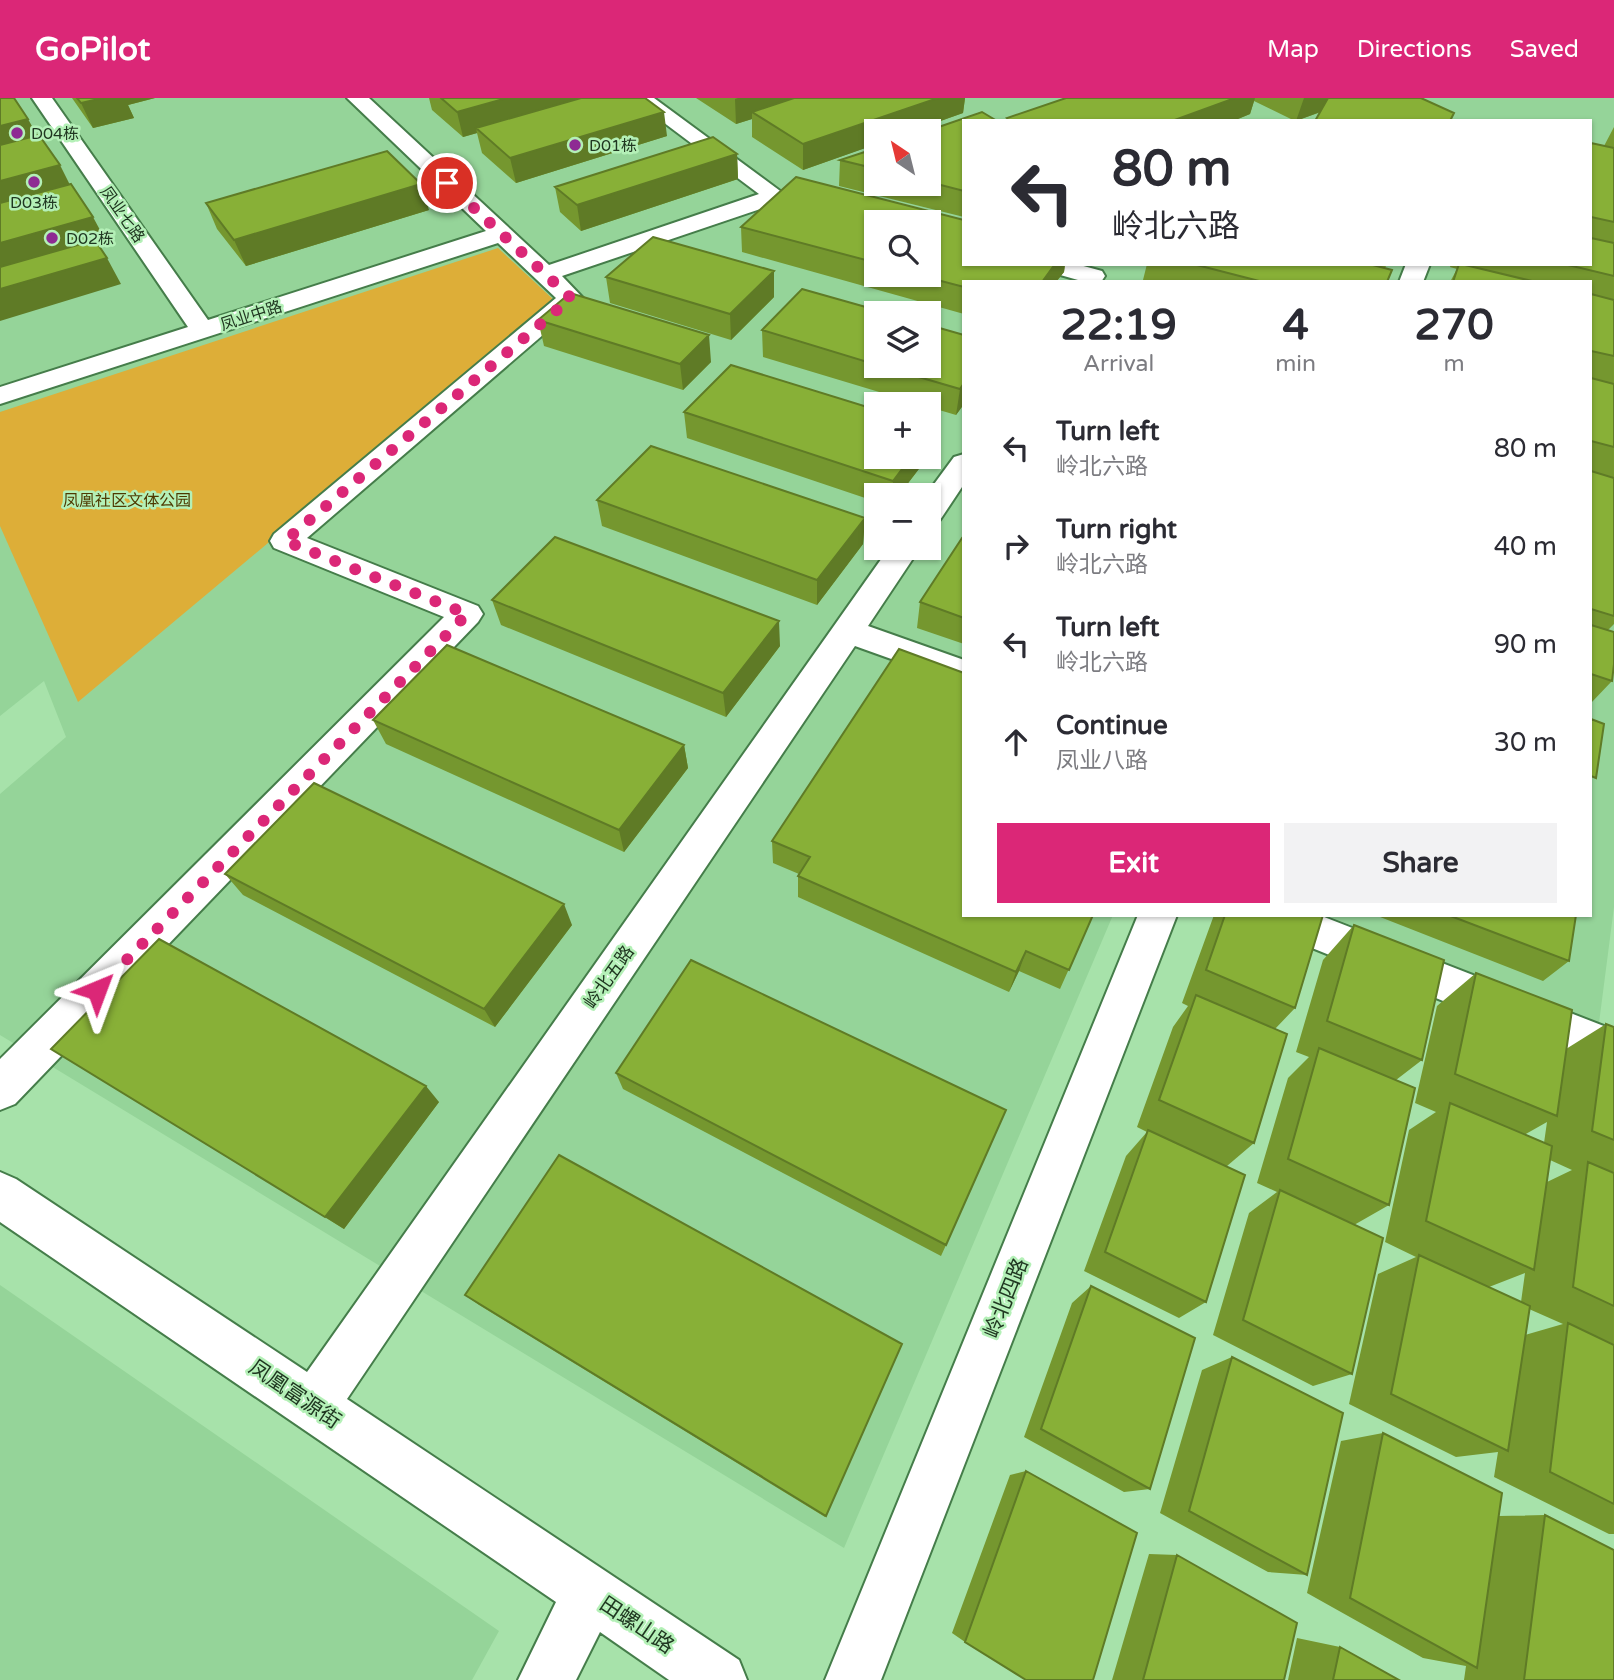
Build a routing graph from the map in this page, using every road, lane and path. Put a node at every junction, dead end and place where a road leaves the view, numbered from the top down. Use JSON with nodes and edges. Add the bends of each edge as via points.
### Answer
{"nodes":[{"id":1,"x":42,"y":98,"type":"edge"},
{"id":2,"x":357,"y":98,"type":"edge"},
{"id":3,"x":641,"y":98,"type":"edge"},
{"id":4,"x":767,"y":189,"type":"junction"},
{"id":5,"x":802,"y":202,"type":"edge"},
{"id":6,"x":501,"y":234,"type":"junction"},
{"id":7,"x":1055,"y":266,"type":"edge"},
{"id":8,"x":545,"y":274,"type":"junction"},
{"id":9,"x":1090,"y":280,"type":"edge"},
{"id":10,"x":204,"y":331,"type":"junction"},
{"id":11,"x":0,"y":396,"type":"edge"},
{"id":12,"x":962,"y":466,"type":"edge"},
{"id":13,"x":941,"y":496,"type":"edge"},
{"id":14,"x":897,"y":560,"type":"edge"},
{"id":15,"x":848,"y":631,"type":"junction"},
{"id":16,"x":962,"y":672,"type":"edge"},
{"id":17,"x":1157,"y":917,"type":"edge"},
{"id":18,"x":1279,"y":917,"type":"edge"},
{"id":19,"x":1614,"y":1050,"type":"edge"},
{"id":20,"x":0,"y":1089,"type":"edge"},
{"id":21,"x":0,"y":1195,"type":"edge"},
{"id":22,"x":313,"y":1406,"type":"junction"},
{"id":23,"x":590,"y":1594,"type":"junction"},
{"id":24,"x":546,"y":1680,"type":"edge"},
{"id":25,"x":719,"y":1680,"type":"edge"},
{"id":26,"x":853,"y":1680,"type":"edge"}],
"edges":[{"from":1,"to":10,"type":"street","name":"凤业七路"},
{"from":2,"to":6,"type":"street"},
{"from":3,"to":4,"type":"street"},
{"from":4,"to":5,"type":"street"},
{"from":4,"to":8,"type":"street"},
{"from":6,"to":8,"type":"street"},
{"from":6,"to":10,"type":"street","name":"凤业中路"},
{"from":7,"to":9,"type":"street","via":[[1093,276]]},
{"from":8,"to":20,"type":"street","via":[[571,298],[285,541],[467,614]]},
{"from":10,"to":11,"type":"street","name":"凤业中路"},
{"from":12,"to":13,"type":"street"},
{"from":14,"to":15,"type":"street","name":"岭北五路"},
{"from":15,"to":16,"type":"street"},
{"from":15,"to":22,"type":"street","name":"岭北五路"},
{"from":17,"to":26,"type":"street","name":"岭北四路"},
{"from":18,"to":19,"type":"street"},
{"from":21,"to":22,"type":"street","name":"凤凰富源街"},
{"from":22,"to":23,"type":"street","name":"凤凰富源街"},
{"from":23,"to":24,"type":"street"},
{"from":23,"to":25,"type":"street","name":"田螺山路"}]}
